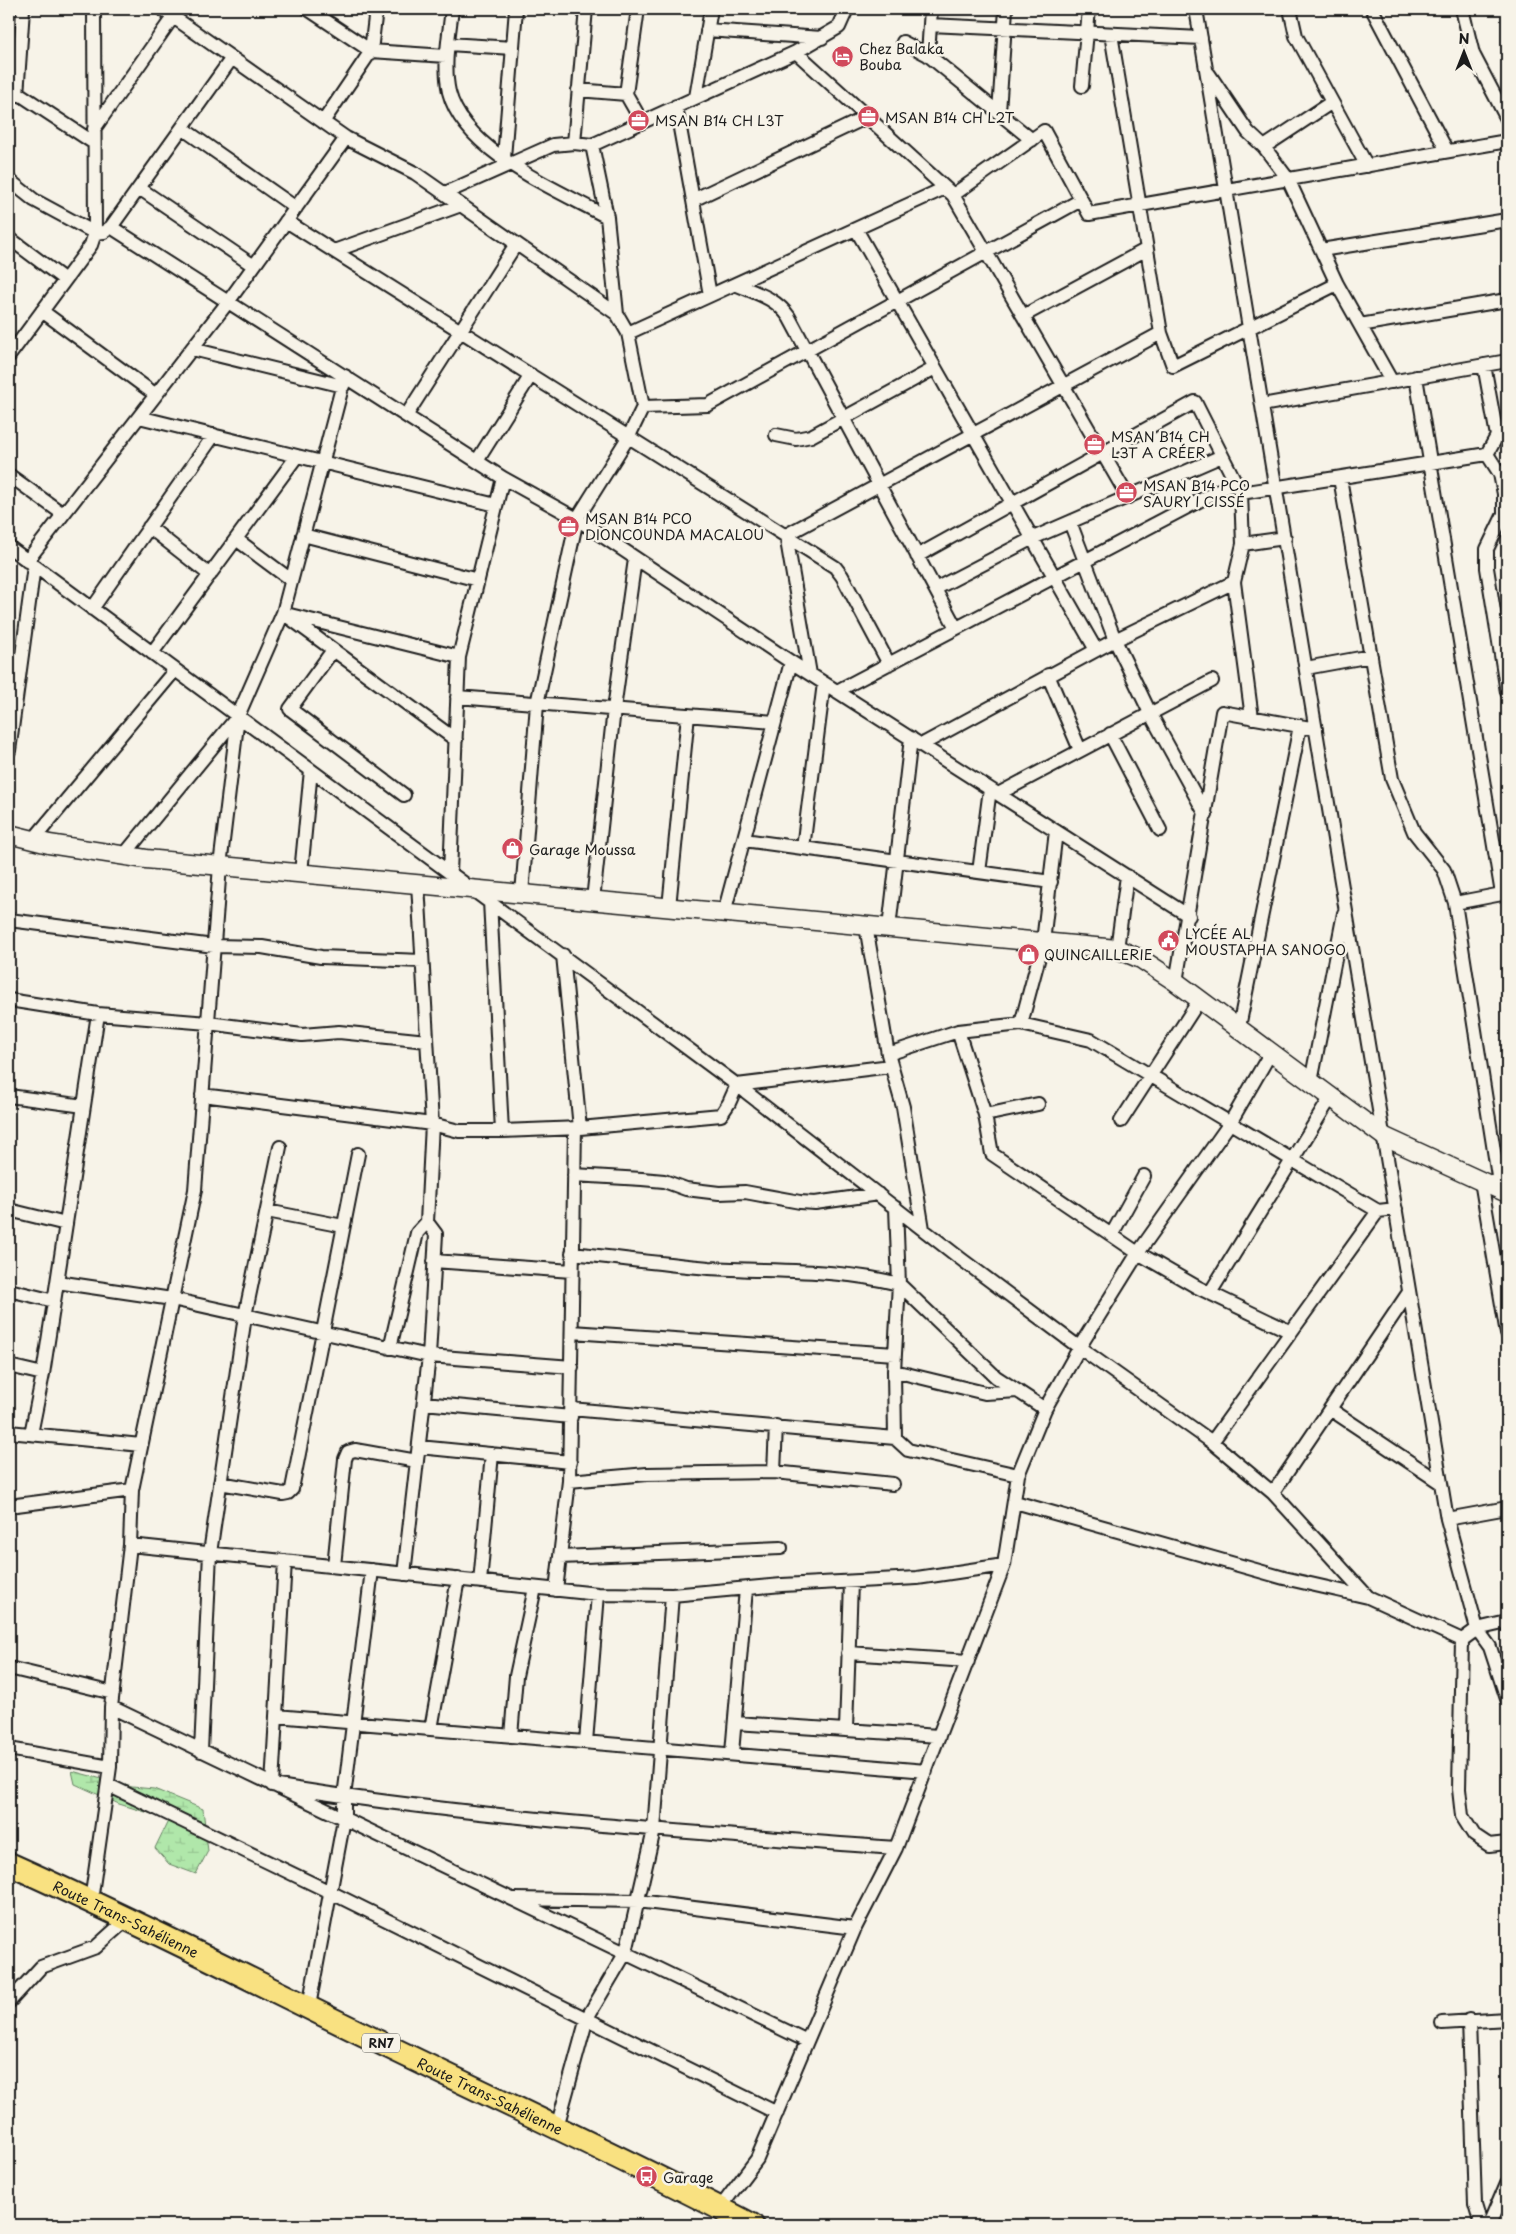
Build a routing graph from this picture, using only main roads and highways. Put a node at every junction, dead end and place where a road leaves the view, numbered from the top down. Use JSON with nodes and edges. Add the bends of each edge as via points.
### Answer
{"nodes":[{"id":1,"x":9,"y":1864,"type":"edge"},
{"id":2,"x":752,"y":2225,"type":"edge"}],
"edges":[{"from":1,"to":2,"type":"highway","name":"Route Trans-Sahélienne","number":"RN7","via":[[309,2006]]}]}
